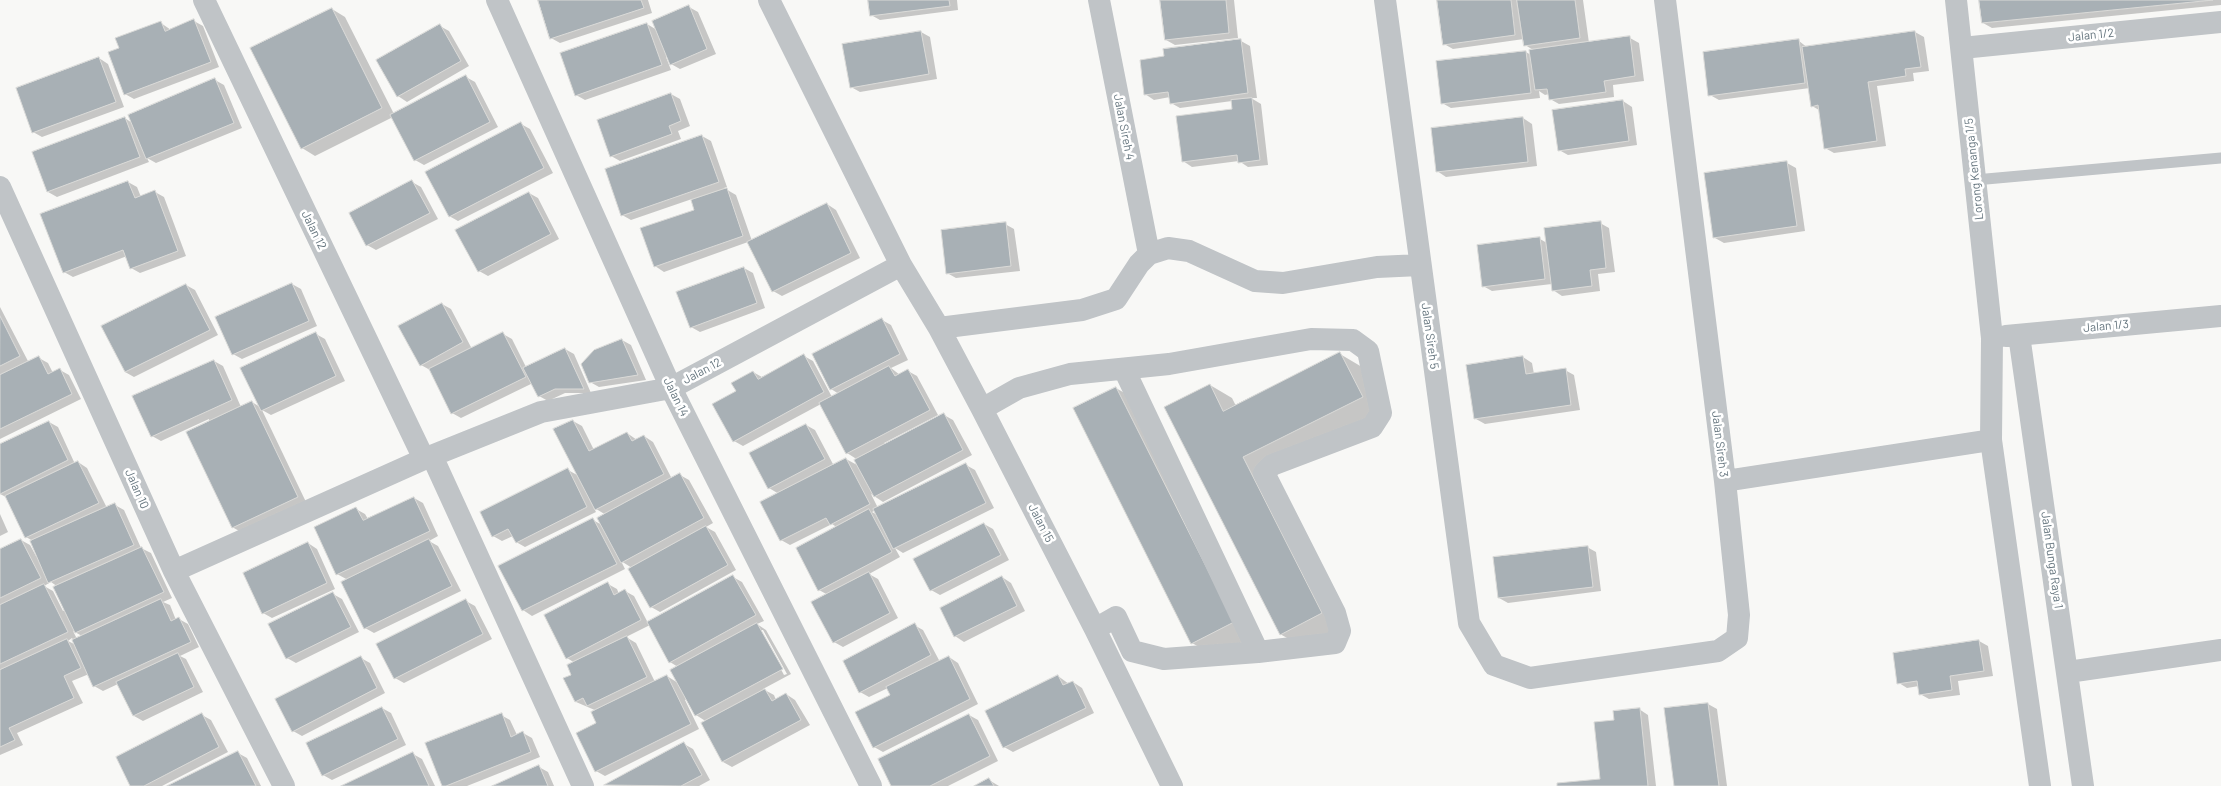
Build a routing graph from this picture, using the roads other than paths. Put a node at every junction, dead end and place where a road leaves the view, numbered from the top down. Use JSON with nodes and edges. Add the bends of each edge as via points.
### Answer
{"nodes":[{"id":1,"x":204,"y":0,"type":"edge"},
{"id":2,"x":497,"y":0,"type":"edge"},
{"id":3,"x":769,"y":0,"type":"edge"},
{"id":4,"x":1100,"y":0,"type":"edge"},
{"id":5,"x":1385,"y":0,"type":"edge"},
{"id":6,"x":1665,"y":0,"type":"edge"},
{"id":7,"x":1956,"y":0,"type":"edge"},
{"id":8,"x":2221,"y":22,"type":"edge"},
{"id":9,"x":1962,"y":48,"type":"junction"},
{"id":10,"x":2221,"y":158,"type":"edge"},
{"id":11,"x":1976,"y":180,"type":"junction"},
{"id":12,"x":0,"y":187,"type":"edge"},
{"id":13,"x":1149,"y":254,"type":"junction"},
{"id":14,"x":901,"y":265,"type":"junction"},
{"id":15,"x":1420,"y":265,"type":"junction"},
{"id":16,"x":2221,"y":316,"type":"edge"},
{"id":17,"x":939,"y":328,"type":"junction"},
{"id":18,"x":2019,"y":334,"type":"junction"},
{"id":19,"x":1992,"y":338,"type":"junction"},
{"id":20,"x":1124,"y":369,"type":"junction"},
{"id":21,"x":671,"y":388,"type":"junction"},
{"id":22,"x":982,"y":409,"type":"junction"},
{"id":23,"x":1991,"y":440,"type":"junction"},
{"id":24,"x":428,"y":458,"type":"junction"},
{"id":25,"x":1725,"y":481,"type":"junction"},
{"id":26,"x":174,"y":571,"type":"junction"},
{"id":27,"x":1095,"y":629,"type":"junction"},
{"id":28,"x":2221,"y":650,"type":"edge"},
{"id":29,"x":1258,"y":652,"type":"junction"},
{"id":30,"x":1494,"y":665,"type":"joint"},
{"id":31,"x":2068,"y":672,"type":"junction"},
{"id":32,"x":284,"y":786,"type":"edge"},
{"id":33,"x":583,"y":786,"type":"edge"},
{"id":34,"x":871,"y":786,"type":"edge"},
{"id":35,"x":1172,"y":786,"type":"edge"},
{"id":36,"x":2040,"y":786,"type":"edge"},
{"id":37,"x":2083,"y":786,"type":"edge"}],
"edges":[{"from":1,"to":24,"type":"street","name":"Jalan 12"},
{"from":2,"to":21,"type":"street","name":"Jalan 14"},
{"from":3,"to":14,"type":"street","name":"Jalan 15"},
{"from":4,"to":13,"type":"street","name":"Jalan Sireh 4"},
{"from":5,"to":15,"type":"street","name":"Jalan Sireh 5"},
{"from":6,"to":25,"type":"street","name":"Jalan Sireh 3"},
{"from":7,"to":9,"type":"street","name":"Lorong Kenanga 1/5"},
{"from":8,"to":9,"type":"street","name":"Jalan 1/2"},
{"from":9,"to":11,"type":"street","name":"Lorong Kenanga 1/5"},
{"from":10,"to":11,"type":"lane"},
{"from":11,"to":19,"type":"street","name":"Lorong Kenanga 1/5"},
{"from":12,"to":26,"type":"street","name":"Jalan 10"},
{"from":13,"to":15,"type":"street","via":[[1168,248],[1189,252],[1255,281],[1283,283],[1377,267]]},
{"from":13,"to":17,"type":"street","via":[[1116,299],[1082,310]]},
{"from":14,"to":17,"type":"street","name":"Jalan 15"},
{"from":14,"to":21,"type":"street","name":"Jalan 12"},
{"from":15,"to":30,"type":"street","name":"Jalan Sireh 5","via":[[1469,623]]},
{"from":16,"to":18,"type":"street","name":"Jalan 1/3"},
{"from":17,"to":22,"type":"street","name":"Jalan 15"},
{"from":18,"to":19,"type":"street","name":"Jalan 1/3"},
{"from":18,"to":31,"type":"street","name":"Jalan Bunga Raya 1"},
{"from":19,"to":23,"type":"street","name":"Lorong Kenanga 1/5"},
{"from":20,"to":22,"type":"street","via":[[1070,374],[1019,388]]},
{"from":20,"to":29,"type":"street"},
{"from":20,"to":29,"type":"street","via":[[1311,339],[1353,340],[1368,351],[1381,413],[1372,427],[1272,465],[1264,474],[1335,613],[1340,631],[1335,643]]},
{"from":21,"to":24,"type":"street","name":"Jalan 12","via":[[541,412]]},
{"from":21,"to":34,"type":"street","name":"Jalan 14"},
{"from":22,"to":27,"type":"street","name":"Jalan 15"},
{"from":23,"to":25,"type":"street"},
{"from":23,"to":36,"type":"street","name":"Lorong Kenanga 1/5"},
{"from":24,"to":26,"type":"street","name":"Jalan 12"},
{"from":24,"to":33,"type":"street","name":"Jalan 12"},
{"from":25,"to":30,"type":"street","name":"Jalan Sireh 3","via":[[1739,615],[1737,638],[1718,651],[1530,678]]},
{"from":26,"to":32,"type":"street","name":"Jalan 10"},
{"from":27,"to":29,"type":"street","via":[[1116,617],[1132,651],[1164,659]]},
{"from":27,"to":35,"type":"street","name":"Jalan 15"},
{"from":28,"to":31,"type":"street"},
{"from":31,"to":37,"type":"street","name":"Jalan Bunga Raya 1"}]}
